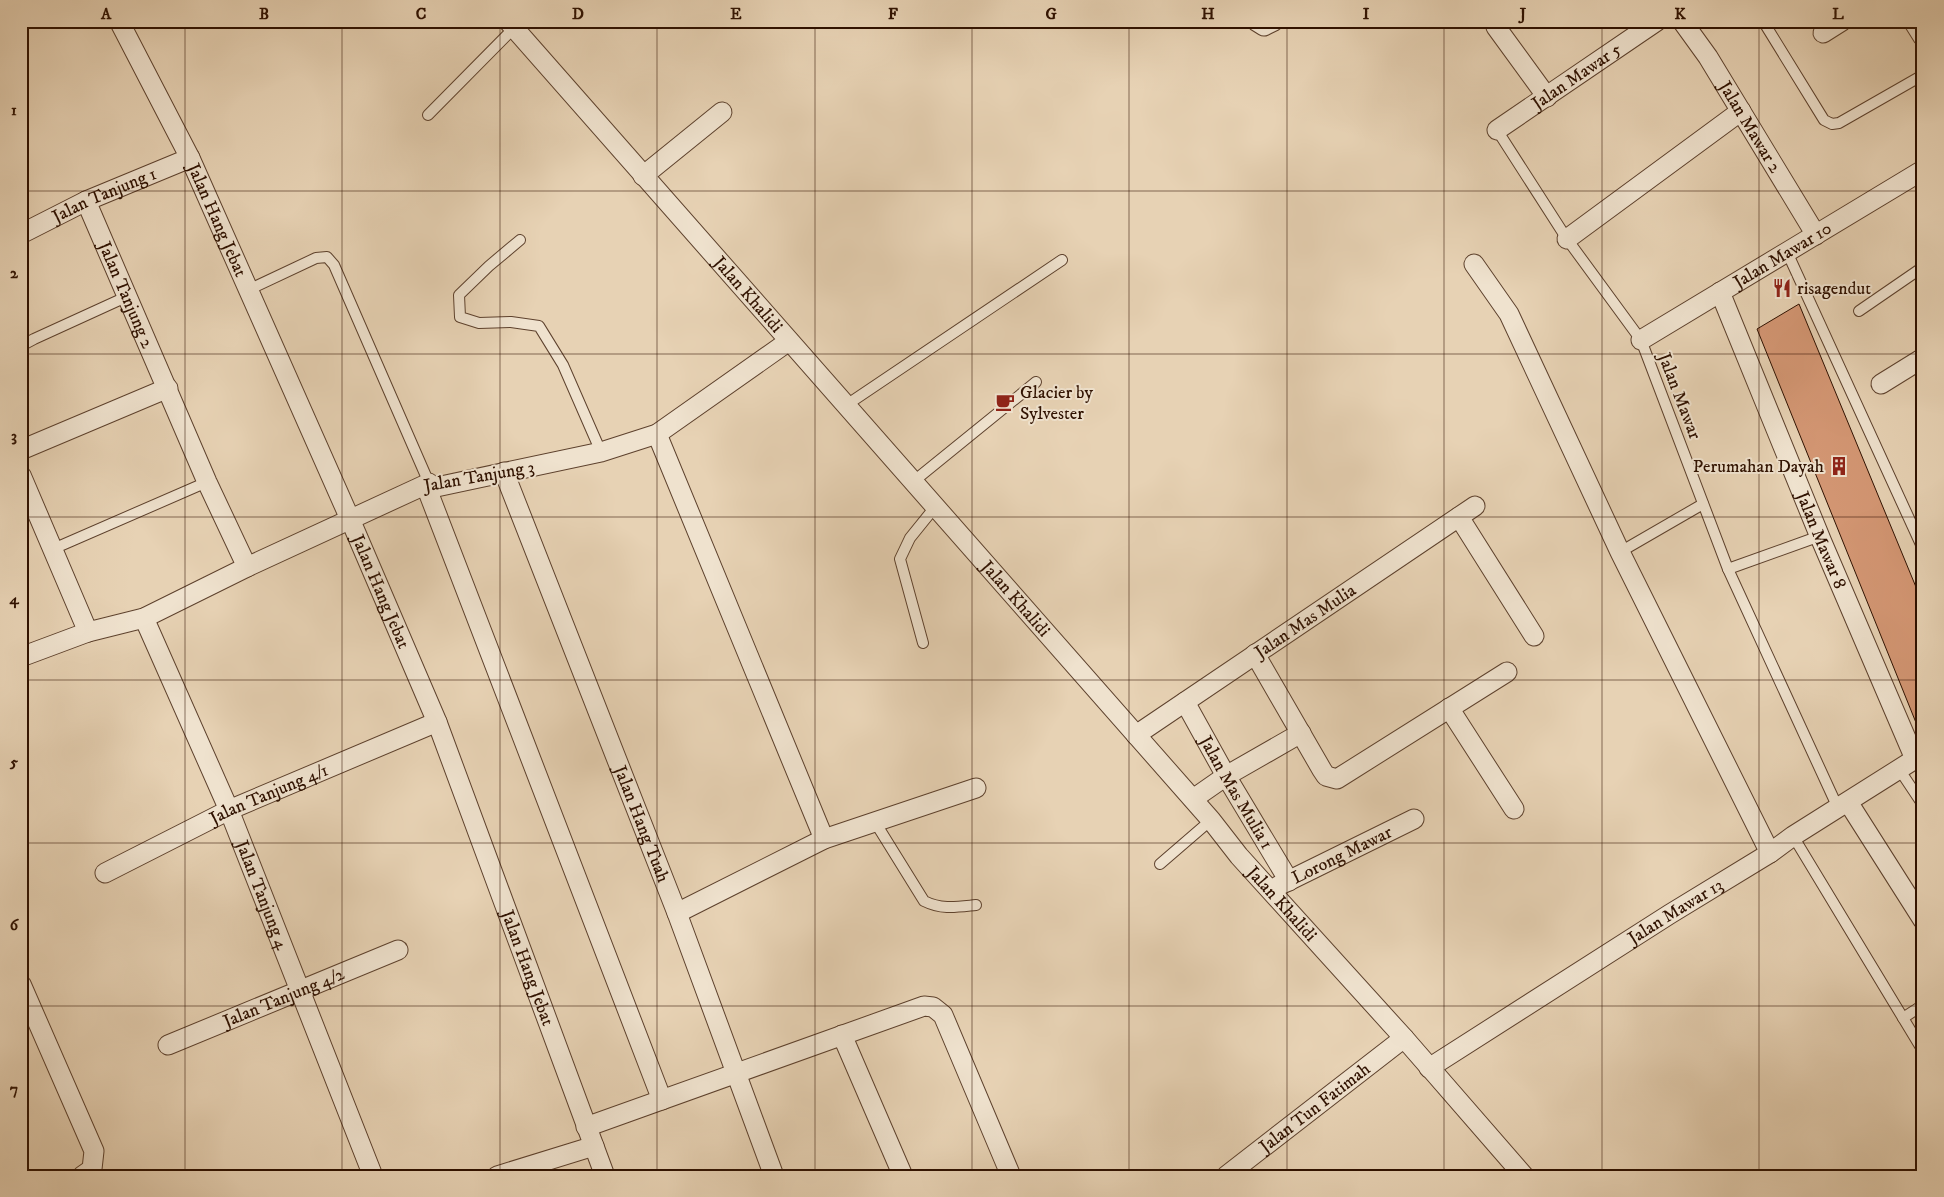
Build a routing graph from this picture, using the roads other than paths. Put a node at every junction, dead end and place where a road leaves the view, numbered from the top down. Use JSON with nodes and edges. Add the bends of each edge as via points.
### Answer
{"nodes":[{"id":1,"x":119,"y":21,"type":"edge"},
{"id":2,"x":1256,"y":21,"type":"edge"},
{"id":3,"x":1274,"y":21,"type":"edge"},
{"id":4,"x":1657,"y":21,"type":"edge"},
{"id":5,"x":1682,"y":21,"type":"edge"},
{"id":6,"x":1763,"y":21,"type":"edge"},
{"id":7,"x":1842,"y":21,"type":"edge"},
{"id":8,"x":1913,"y":21,"type":"edge"},
{"id":9,"x":511,"y":24,"type":"edge"},
{"id":10,"x":1496,"y":27,"type":"dead end"},
{"id":11,"x":1822,"y":34,"type":"dead end"},
{"id":12,"x":1923,"y":37,"type":"edge"},
{"id":13,"x":1923,"y":75,"type":"edge"},
{"id":14,"x":1547,"y":97,"type":"junction"},
{"id":15,"x":1741,"y":111,"type":"junction"},
{"id":16,"x":722,"y":112,"type":"dead end"},
{"id":17,"x":428,"y":115,"type":"dead end"},
{"id":18,"x":1497,"y":130,"type":"joint"},
{"id":19,"x":190,"y":158,"type":"junction"},
{"id":20,"x":1923,"y":170,"type":"edge"},
{"id":21,"x":643,"y":176,"type":"junction"},
{"id":22,"x":86,"y":201,"type":"junction"},
{"id":23,"x":21,"y":234,"type":"edge"},
{"id":24,"x":1816,"y":234,"type":"junction"},
{"id":25,"x":1567,"y":238,"type":"junction"},
{"id":26,"x":520,"y":240,"type":"dead end"},
{"id":27,"x":1787,"y":252,"type":"junction"},
{"id":28,"x":1062,"y":260,"type":"dead end"},
{"id":29,"x":1474,"y":264,"type":"dead end"},
{"id":30,"x":1923,"y":267,"type":"edge"},
{"id":31,"x":248,"y":290,"type":"junction"},
{"id":32,"x":1720,"y":292,"type":"junction"},
{"id":33,"x":126,"y":297,"type":"junction"},
{"id":34,"x":1858,"y":311,"type":"dead end"},
{"id":35,"x":1641,"y":340,"type":"junction"},
{"id":36,"x":789,"y":341,"type":"junction"},
{"id":37,"x":21,"y":346,"type":"edge"},
{"id":38,"x":1923,"y":358,"type":"edge"},
{"id":39,"x":1036,"y":382,"type":"dead end"},
{"id":40,"x":1881,"y":384,"type":"dead end"},
{"id":41,"x":168,"y":388,"type":"junction"},
{"id":42,"x":845,"y":406,"type":"junction"},
{"id":43,"x":657,"y":434,"type":"junction"},
{"id":44,"x":21,"y":450,"type":"edge"},
{"id":45,"x":601,"y":452,"type":"junction"},
{"id":46,"x":504,"y":472,"type":"junction"},
{"id":47,"x":21,"y":474,"type":"edge"},
{"id":48,"x":914,"y":481,"type":"junction"},
{"id":49,"x":207,"y":482,"type":"junction"},
{"id":50,"x":428,"y":486,"type":"junction"},
{"id":51,"x":1703,"y":504,"type":"junction"},
{"id":52,"x":1475,"y":506,"type":"dead end"},
{"id":53,"x":935,"y":508,"type":"junction"},
{"id":54,"x":1459,"y":517,"type":"junction"},
{"id":55,"x":350,"y":519,"type":"junction"},
{"id":56,"x":1820,"y":536,"type":"junction"},
{"id":57,"x":52,"y":549,"type":"junction"},
{"id":58,"x":1923,"y":549,"type":"edge"},
{"id":59,"x":1620,"y":552,"type":"junction"},
{"id":60,"x":247,"y":567,"type":"junction"},
{"id":61,"x":1728,"y":569,"type":"junction"},
{"id":62,"x":144,"y":618,"type":"junction"},
{"id":63,"x":88,"y":632,"type":"junction"},
{"id":64,"x":1534,"y":636,"type":"dead end"},
{"id":65,"x":923,"y":643,"type":"dead end"},
{"id":66,"x":1255,"y":654,"type":"junction"},
{"id":67,"x":21,"y":657,"type":"edge"},
{"id":68,"x":1507,"y":672,"type":"dead end"},
{"id":69,"x":1185,"y":702,"type":"junction"},
{"id":70,"x":1449,"y":708,"type":"junction"},
{"id":71,"x":437,"y":722,"type":"junction"},
{"id":72,"x":1301,"y":733,"type":"junction"},
{"id":73,"x":1136,"y":734,"type":"junction"},
{"id":74,"x":1912,"y":760,"type":"edge"},
{"id":75,"x":1226,"y":776,"type":"junction"},
{"id":76,"x":976,"y":788,"type":"dead end"},
{"id":77,"x":1193,"y":800,"type":"junction"},
{"id":78,"x":1842,"y":805,"type":"junction"},
{"id":79,"x":1923,"y":805,"type":"edge"},
{"id":80,"x":1514,"y":809,"type":"dead end"},
{"id":81,"x":229,"y":810,"type":"junction"},
{"id":82,"x":1414,"y":819,"type":"dead end"},
{"id":83,"x":1211,"y":820,"type":"junction"},
{"id":84,"x":875,"y":822,"type":"junction"},
{"id":85,"x":1793,"y":836,"type":"junction"},
{"id":86,"x":824,"y":839,"type":"junction"},
{"id":87,"x":1264,"y":840,"type":"junction"},
{"id":88,"x":1770,"y":853,"type":"junction"},
{"id":89,"x":1239,"y":856,"type":"junction"},
{"id":90,"x":1160,"y":864,"type":"dead end"},
{"id":91,"x":105,"y":873,"type":"dead end"},
{"id":92,"x":1289,"y":881,"type":"junction"},
{"id":93,"x":1270,"y":889,"type":"junction"},
{"id":94,"x":976,"y":905,"type":"dead end"},
{"id":95,"x":677,"y":913,"type":"junction"},
{"id":96,"x":1923,"y":920,"type":"edge"},
{"id":97,"x":398,"y":950,"type":"dead end"},
{"id":98,"x":21,"y":984,"type":"edge"},
{"id":99,"x":299,"y":991,"type":"junction"},
{"id":100,"x":1923,"y":1005,"type":"edge"},
{"id":101,"x":1903,"y":1018,"type":"junction"},
{"id":102,"x":842,"y":1035,"type":"junction"},
{"id":103,"x":1404,"y":1038,"type":"junction"},
{"id":104,"x":168,"y":1045,"type":"dead end"},
{"id":105,"x":1923,"y":1051,"type":"edge"},
{"id":106,"x":1429,"y":1068,"type":"junction"},
{"id":107,"x":736,"y":1073,"type":"junction"},
{"id":108,"x":662,"y":1100,"type":"junction"},
{"id":109,"x":586,"y":1127,"type":"junction"},
{"id":110,"x":594,"y":1146,"type":"junction"},
{"id":111,"x":82,"y":1176,"type":"edge"},
{"id":112,"x":373,"y":1176,"type":"edge"},
{"id":113,"x":497,"y":1176,"type":"edge"},
{"id":114,"x":605,"y":1176,"type":"edge"},
{"id":115,"x":774,"y":1176,"type":"edge"},
{"id":116,"x":904,"y":1176,"type":"edge"},
{"id":117,"x":1011,"y":1176,"type":"edge"},
{"id":118,"x":1226,"y":1176,"type":"edge"},
{"id":119,"x":1524,"y":1176,"type":"edge"}],
"edges":[{"from":1,"to":19,"type":"street","name":"Jalan Hang Jebat"},
{"from":2,"to":3,"type":"street","via":[[1264,26]]},
{"from":4,"to":14,"type":"street","name":"Jalan Mawar 5"},
{"from":5,"to":15,"type":"street","name":"Jalan Mawar 2"},
{"from":6,"to":13,"type":"lane","via":[[1824,120],[1832,124]]},
{"from":7,"to":11,"type":"street"},
{"from":8,"to":12,"type":"street"},
{"from":9,"to":17,"type":"lane"},
{"from":9,"to":21,"type":"street","name":"Jalan Khalidi"},
{"from":10,"to":14,"type":"street"},
{"from":14,"to":18,"type":"street","name":"Jalan Mawar 5"},
{"from":15,"to":24,"type":"street","name":"Jalan Mawar 2"},
{"from":15,"to":25,"type":"street"},
{"from":16,"to":21,"type":"street"},
{"from":18,"to":25,"type":"lane","name":"Jalan Mawar"},
{"from":19,"to":22,"type":"street","name":"Jalan Tanjung 1"},
{"from":19,"to":31,"type":"street","name":"Jalan Hang Jebat"},
{"from":20,"to":24,"type":"street","name":"Jalan Mawar 10"},
{"from":21,"to":36,"type":"street","name":"Jalan Khalidi"},
{"from":22,"to":23,"type":"street","name":"Jalan Tanjung 1"},
{"from":22,"to":33,"type":"street","name":"Jalan Tanjung 2"},
{"from":24,"to":27,"type":"street","name":"Jalan Mawar 10"},
{"from":25,"to":35,"type":"lane","name":"Jalan Mawar"},
{"from":26,"to":45,"type":"lane","via":[[459,296],[460,317],[479,323],[511,322],[539,326],[563,365]]},
{"from":27,"to":32,"type":"street","name":"Jalan Mawar 10"},
{"from":27,"to":58,"type":"lane"},
{"from":28,"to":42,"type":"lane"},
{"from":29,"to":59,"type":"street","via":[[1509,314]]},
{"from":30,"to":34,"type":"lane"},
{"from":31,"to":50,"type":"lane","via":[[316,258],[331,261]]},
{"from":31,"to":55,"type":"street","name":"Jalan Hang Jebat"},
{"from":32,"to":35,"type":"street","name":"Jalan Mawar 10"},
{"from":32,"to":56,"type":"street","name":"Jalan Mawar 8"},
{"from":33,"to":37,"type":"lane"},
{"from":33,"to":41,"type":"street","name":"Jalan Tanjung 2"},
{"from":35,"to":51,"type":"lane","name":"Jalan Mawar"},
{"from":36,"to":42,"type":"street","name":"Jalan Khalidi"},
{"from":36,"to":43,"type":"street","name":"Jalan Tanjung 3"},
{"from":38,"to":40,"type":"street"},
{"from":39,"to":48,"type":"lane"},
{"from":41,"to":44,"type":"street"},
{"from":41,"to":49,"type":"street","name":"Jalan Tanjung 2"},
{"from":42,"to":48,"type":"street","name":"Jalan Khalidi"},
{"from":43,"to":45,"type":"street","name":"Jalan Tanjung 3"},
{"from":43,"to":86,"type":"street"},
{"from":45,"to":46,"type":"street","name":"Jalan Tanjung 3"},
{"from":46,"to":50,"type":"street","name":"Jalan Tanjung 3"},
{"from":46,"to":95,"type":"street","name":"Jalan Hang Tuah"},
{"from":47,"to":57,"type":"street"},
{"from":48,"to":53,"type":"street","name":"Jalan Khalidi"},
{"from":49,"to":57,"type":"lane"},
{"from":49,"to":60,"type":"street","name":"Jalan Tanjung 2"},
{"from":50,"to":55,"type":"street","name":"Jalan Tanjung 3"},
{"from":50,"to":108,"type":"street"},
{"from":51,"to":59,"type":"lane"},
{"from":51,"to":61,"type":"lane","name":"Jalan Mawar"},
{"from":52,"to":54,"type":"street","name":"Jalan Mas Mulia"},
{"from":53,"to":65,"type":"lane","via":[[910,538],[900,559]]},
{"from":53,"to":73,"type":"street","name":"Jalan Khalidi"},
{"from":54,"to":64,"type":"street"},
{"from":54,"to":66,"type":"street","name":"Jalan Mas Mulia"},
{"from":55,"to":60,"type":"street","name":"Jalan Tanjung 3"},
{"from":55,"to":71,"type":"street","name":"Jalan Hang Jebat"},
{"from":56,"to":61,"type":"lane"},
{"from":56,"to":74,"type":"street","name":"Jalan Mawar 8"},
{"from":57,"to":63,"type":"street"},
{"from":59,"to":88,"type":"street"},
{"from":60,"to":62,"type":"street","name":"Jalan Tanjung 3"},
{"from":61,"to":78,"type":"lane","name":"Jalan Mawar"},
{"from":62,"to":63,"type":"street","name":"Jalan Tanjung 3"},
{"from":62,"to":81,"type":"street","name":"Jalan Tanjung 4"},
{"from":63,"to":67,"type":"street","name":"Jalan Tanjung 3"},
{"from":66,"to":69,"type":"street","name":"Jalan Mas Mulia"},
{"from":66,"to":72,"type":"street"},
{"from":68,"to":70,"type":"street"},
{"from":69,"to":73,"type":"street","name":"Jalan Mas Mulia"},
{"from":69,"to":75,"type":"street","name":"Jalan Mas Mulia 1"},
{"from":70,"to":72,"type":"street","via":[[1337,779],[1326,776]]},
{"from":70,"to":80,"type":"street"},
{"from":71,"to":81,"type":"street","name":"Jalan Tanjung 4/1"},
{"from":71,"to":109,"type":"street","name":"Jalan Hang Jebat"},
{"from":72,"to":75,"type":"street"},
{"from":73,"to":77,"type":"street","name":"Jalan Khalidi"},
{"from":74,"to":78,"type":"street","name":"Jalan Mawar 13"},
{"from":74,"to":79,"type":"lane"},
{"from":75,"to":77,"type":"street"},
{"from":75,"to":87,"type":"street","name":"Jalan Mas Mulia 1"},
{"from":76,"to":84,"type":"street"},
{"from":77,"to":83,"type":"street","name":"Jalan Khalidi"},
{"from":78,"to":85,"type":"street","name":"Jalan Mawar 13"},
{"from":78,"to":96,"type":"street"},
{"from":81,"to":91,"type":"street","name":"Jalan Tanjung 4/1"},
{"from":81,"to":99,"type":"street","name":"Jalan Tanjung 4"},
{"from":82,"to":92,"type":"street","name":"Lorong Mawar"},
{"from":83,"to":89,"type":"street","name":"Jalan Khalidi"},
{"from":83,"to":90,"type":"lane"},
{"from":84,"to":86,"type":"street"},
{"from":84,"to":94,"type":"lane","via":[[924,901],[944,908]]},
{"from":85,"to":88,"type":"street","name":"Jalan Mawar 13"},
{"from":85,"to":101,"type":"lane"},
{"from":86,"to":95,"type":"street"},
{"from":87,"to":89,"type":"street"},
{"from":87,"to":92,"type":"street","name":"Jalan Mas Mulia 1"},
{"from":88,"to":106,"type":"street","name":"Jalan Mawar 13"},
{"from":89,"to":93,"type":"street","name":"Jalan Khalidi"},
{"from":92,"to":93,"type":"street","name":"Lorong Mawar"},
{"from":93,"to":103,"type":"street","name":"Jalan Khalidi"},
{"from":95,"to":107,"type":"street","name":"Jalan Hang Tuah"},
{"from":97,"to":99,"type":"street","name":"Jalan Tanjung 4/2"},
{"from":98,"to":111,"type":"street","via":[[94,1151],[92,1169]]},
{"from":99,"to":104,"type":"street","name":"Jalan Tanjung 4/2"},
{"from":99,"to":112,"type":"street","name":"Jalan Tanjung 4"},
{"from":100,"to":101,"type":"lane"},
{"from":101,"to":105,"type":"lane"},
{"from":102,"to":107,"type":"street"},
{"from":102,"to":116,"type":"street"},
{"from":102,"to":117,"type":"street","via":[[924,1006],[938,1010],[943,1015]]},
{"from":103,"to":106,"type":"street","name":"Jalan Khalidi"},
{"from":103,"to":118,"type":"street","name":"Jalan Tun Fatimah"},
{"from":106,"to":119,"type":"street","name":"Jalan Khalidi"},
{"from":107,"to":108,"type":"street"},
{"from":107,"to":115,"type":"street","name":"Jalan Hang Tuah"},
{"from":108,"to":109,"type":"street"},
{"from":109,"to":110,"type":"street","name":"Jalan Hang Jebat"},
{"from":110,"to":113,"type":"street"},
{"from":110,"to":114,"type":"street","name":"Jalan Hang Jebat"}]}
